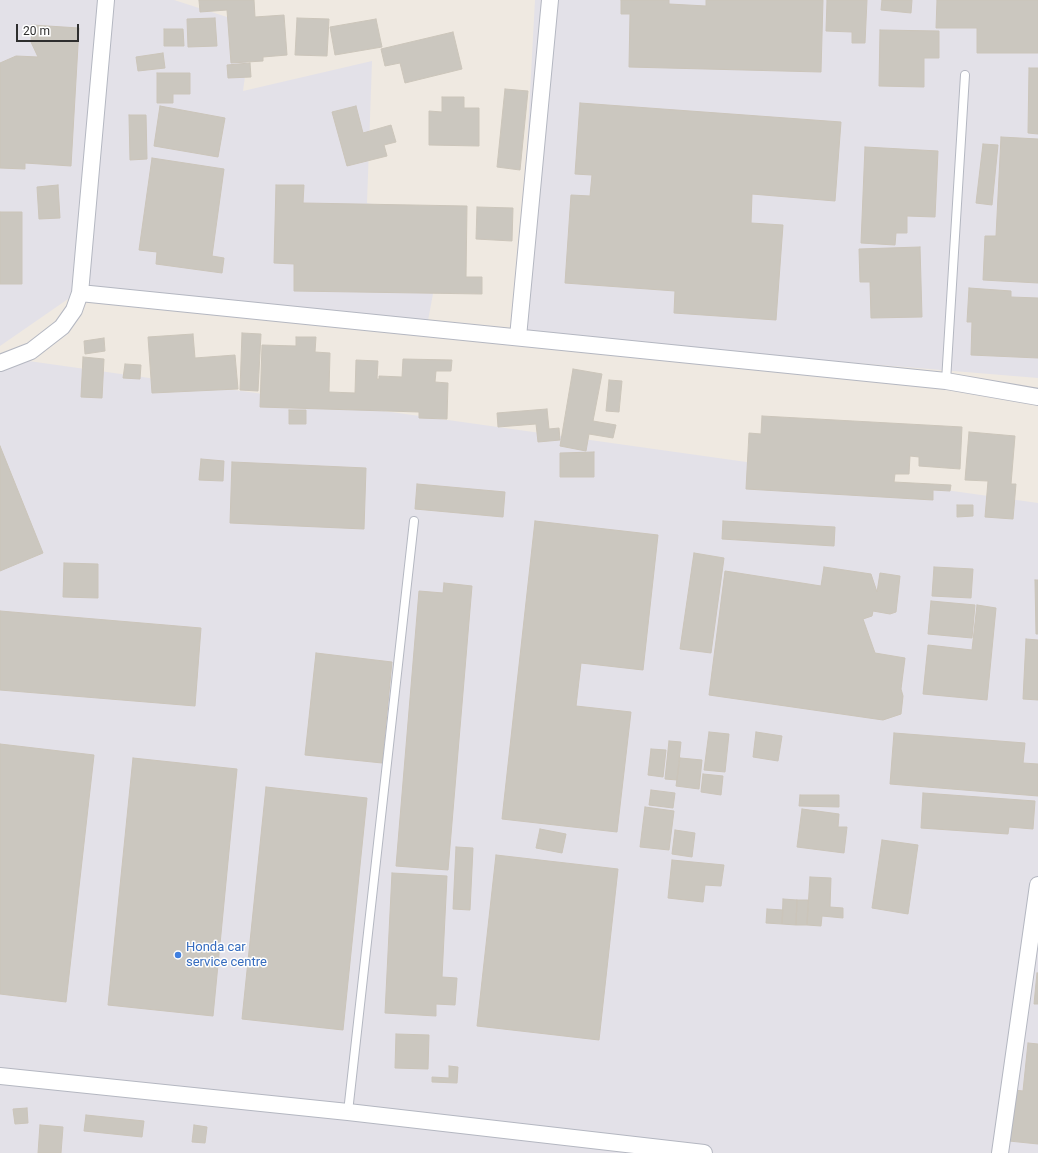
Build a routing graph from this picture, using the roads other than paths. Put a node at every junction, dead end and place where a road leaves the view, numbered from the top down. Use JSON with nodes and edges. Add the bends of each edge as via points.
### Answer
{"nodes":[{"id":1,"x":106,"y":0,"type":"edge"},
{"id":2,"x":550,"y":0,"type":"edge"},
{"id":3,"x":965,"y":75,"type":"dead end"},
{"id":4,"x":80,"y":293,"type":"junction"},
{"id":5,"x":518,"y":338,"type":"junction"},
{"id":6,"x":0,"y":363,"type":"edge"},
{"id":7,"x":946,"y":381,"type":"junction"},
{"id":8,"x":1038,"y":397,"type":"edge"},
{"id":9,"x":414,"y":521,"type":"dead end"},
{"id":10,"x":1038,"y":885,"type":"edge"},
{"id":11,"x":0,"y":1076,"type":"edge"},
{"id":12,"x":348,"y":1112,"type":"junction"},
{"id":13,"x":704,"y":1153,"type":"edge"},
{"id":14,"x":1000,"y":1153,"type":"edge"}],
"edges":[{"from":1,"to":4,"type":"street"},
{"from":2,"to":5,"type":"street"},
{"from":3,"to":7,"type":"lane"},
{"from":4,"to":5,"type":"street"},
{"from":4,"to":6,"type":"street","via":[[74,310],[62,327],[31,351]]},
{"from":5,"to":7,"type":"street"},
{"from":7,"to":8,"type":"street"},
{"from":9,"to":12,"type":"lane"},
{"from":10,"to":14,"type":"street"},
{"from":11,"to":12,"type":"street"},
{"from":12,"to":13,"type":"street"}]}
